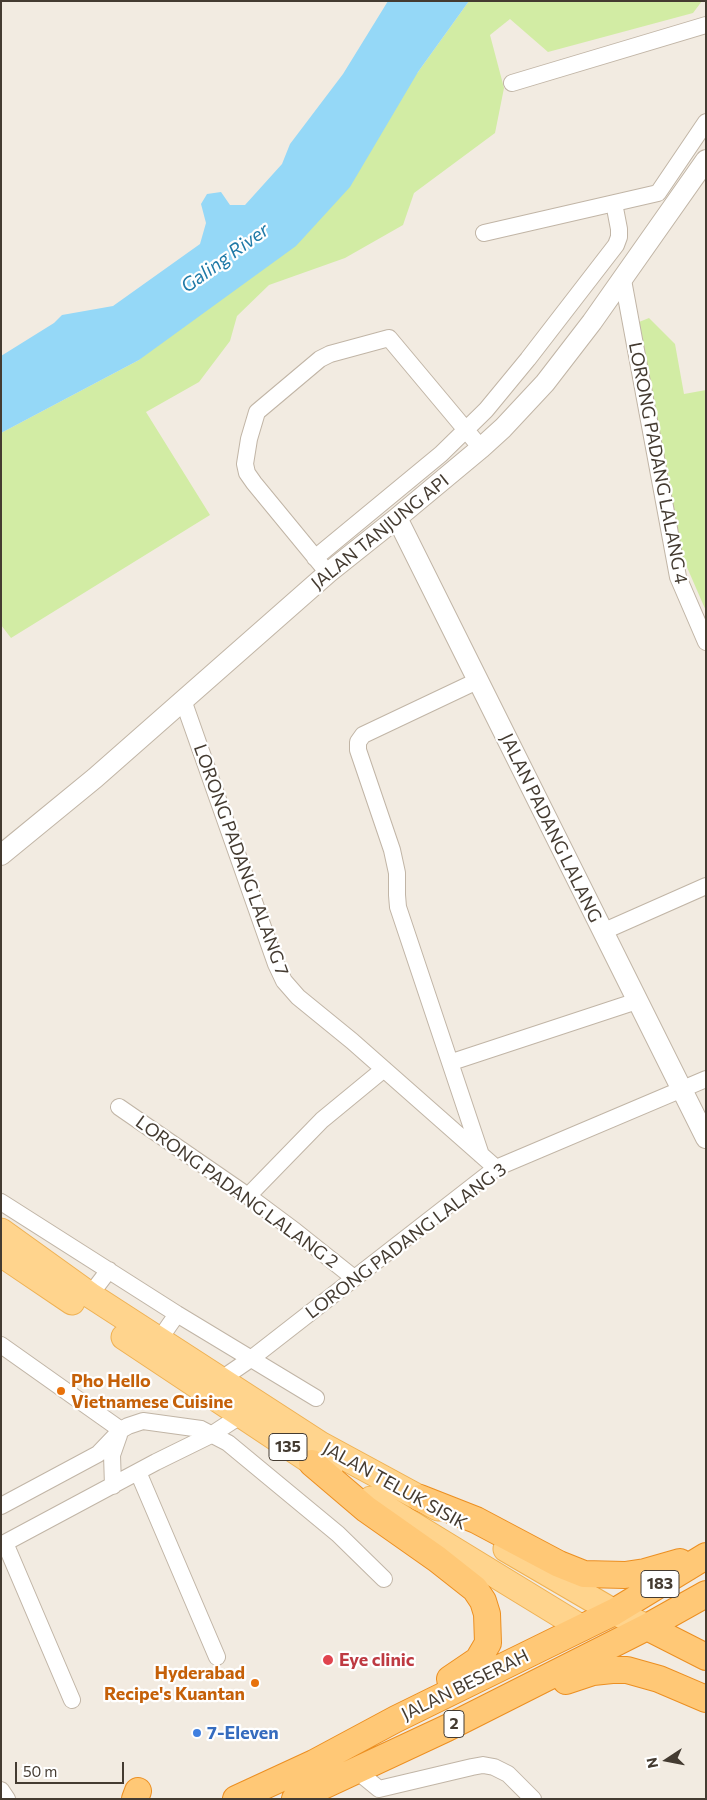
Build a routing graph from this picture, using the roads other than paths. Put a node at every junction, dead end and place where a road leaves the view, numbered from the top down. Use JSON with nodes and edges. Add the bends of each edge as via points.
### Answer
{"nodes":[{"id":1,"x":706,"y":25,"type":"edge"},
{"id":2,"x":512,"y":83,"type":"dead end"},
{"id":3,"x":706,"y":122,"type":"edge"},
{"id":4,"x":706,"y":160,"type":"edge"},
{"id":5,"x":614,"y":203,"type":"junction"},
{"id":6,"x":484,"y":233,"type":"dead end"},
{"id":7,"x":623,"y":280,"type":"junction"},
{"id":8,"x":572,"y":303,"type":"junction"},
{"id":9,"x":592,"y":322,"type":"junction"},
{"id":10,"x":466,"y":431,"type":"junction"},
{"id":11,"x":481,"y":448,"type":"junction"},
{"id":12,"x":397,"y":518,"type":"junction"},
{"id":13,"x":315,"y":558,"type":"junction"},
{"id":14,"x":328,"y":573,"type":"junction"},
{"id":15,"x":706,"y":642,"type":"edge"},
{"id":16,"x":477,"y":681,"type":"junction"},
{"id":17,"x":184,"y":700,"type":"junction"},
{"id":18,"x":1,"y":855,"type":"edge"},
{"id":19,"x":706,"y":886,"type":"edge"},
{"id":20,"x":602,"y":932,"type":"junction"},
{"id":21,"x":637,"y":1001,"type":"junction"},
{"id":22,"x":452,"y":1062,"type":"junction"},
{"id":23,"x":384,"y":1069,"type":"junction"},
{"id":24,"x":706,"y":1079,"type":"edge"},
{"id":25,"x":682,"y":1088,"type":"junction"},
{"id":26,"x":119,"y":1107,"type":"dead end"},
{"id":27,"x":706,"y":1138,"type":"edge"},
{"id":28,"x":482,"y":1156,"type":"junction"},
{"id":29,"x":496,"y":1168,"type":"junction"},
{"id":30,"x":248,"y":1196,"type":"junction"},
{"id":31,"x":1,"y":1202,"type":"edge"},
{"id":32,"x":1,"y":1231,"type":"edge"},
{"id":33,"x":1,"y":1254,"type":"edge"},
{"id":34,"x":109,"y":1270,"type":"junction"},
{"id":35,"x":354,"y":1278,"type":"junction"},
{"id":36,"x":90,"y":1295,"type":"junction"},
{"id":37,"x":177,"y":1314,"type":"junction"},
{"id":38,"x":159,"y":1340,"type":"junction"},
{"id":39,"x":1,"y":1345,"type":"edge"},
{"id":40,"x":252,"y":1358,"type":"junction"},
{"id":41,"x":220,"y":1380,"type":"junction"},
{"id":42,"x":316,"y":1398,"type":"dead end"},
{"id":43,"x":240,"y":1416,"type":"junction"},
{"id":44,"x":121,"y":1430,"type":"junction"},
{"id":45,"x":211,"y":1435,"type":"junction"},
{"id":46,"x":312,"y":1463,"type":"junction"},
{"id":47,"x":138,"y":1472,"type":"junction"},
{"id":48,"x":113,"y":1486,"type":"junction"},
{"id":49,"x":420,"y":1498,"type":"junction"},
{"id":50,"x":1,"y":1506,"type":"edge"},
{"id":51,"x":3,"y":1544,"type":"edge"},
{"id":52,"x":706,"y":1554,"type":"edge"},
{"id":53,"x":384,"y":1578,"type":"dead end"},
{"id":54,"x":706,"y":1594,"type":"edge"},
{"id":55,"x":614,"y":1612,"type":"junction"},
{"id":56,"x":647,"y":1627,"type":"junction"},
{"id":57,"x":582,"y":1628,"type":"junction"},
{"id":58,"x":611,"y":1646,"type":"junction"},
{"id":59,"x":216,"y":1657,"type":"dead end"},
{"id":60,"x":706,"y":1657,"type":"edge"},
{"id":61,"x":706,"y":1692,"type":"edge"},
{"id":62,"x":706,"y":1699,"type":"edge"},
{"id":63,"x":72,"y":1700,"type":"dead end"},
{"id":64,"x":447,"y":1728,"type":"junction"},
{"id":65,"x":314,"y":1763,"type":"junction"},
{"id":66,"x":357,"y":1771,"type":"junction"},
{"id":67,"x":1,"y":1790,"type":"edge"},
{"id":68,"x":7,"y":1799,"type":"edge"},
{"id":69,"x":236,"y":1799,"type":"edge"},
{"id":70,"x":295,"y":1799,"type":"edge"},
{"id":71,"x":533,"y":1799,"type":"edge"}],
"edges":[{"from":1,"to":2,"type":"street"},
{"from":3,"to":5,"type":"street","via":[[658,193]]},
{"from":4,"to":7,"type":"street","name":"JALAN TANJUNG API"},
{"from":5,"to":6,"type":"street"},
{"from":5,"to":8,"type":"street","via":[[619,229],[616,245]]},
{"from":7,"to":9,"type":"street","name":"JALAN TANJUNG API"},
{"from":7,"to":15,"type":"street","name":"LORONG PADANG LALANG 4","via":[[678,577]]},
{"from":8,"to":9,"type":"street"},
{"from":8,"to":10,"type":"street"},
{"from":9,"to":11,"type":"street","name":"JALAN TANJUNG API","via":[[545,384]]},
{"from":10,"to":11,"type":"street"},
{"from":10,"to":13,"type":"street"},
{"from":10,"to":13,"type":"street","via":[[389,338],[320,359],[256,412],[244,464],[247,473]]},
{"from":11,"to":12,"type":"street","name":"JALAN TANJUNG API"},
{"from":12,"to":14,"type":"street","name":"JALAN TANJUNG API"},
{"from":12,"to":16,"type":"street","name":"JALAN PADANG LALANG"},
{"from":13,"to":14,"type":"street"},
{"from":14,"to":17,"type":"street","name":"JALAN TANJUNG API"},
{"from":16,"to":20,"type":"street","name":"JALAN PADANG LALANG"},
{"from":16,"to":22,"type":"street","via":[[363,735],[358,742],[394,854],[398,907]]},
{"from":17,"to":18,"type":"street","name":"JALAN TANJUNG API"},
{"from":17,"to":23,"type":"street","name":"LORONG PADANG LALANG 7","via":[[284,981],[298,997]]},
{"from":19,"to":20,"type":"street"},
{"from":20,"to":21,"type":"street","name":"JALAN PADANG LALANG"},
{"from":21,"to":22,"type":"street"},
{"from":21,"to":25,"type":"street","name":"JALAN PADANG LALANG"},
{"from":22,"to":28,"type":"street"},
{"from":23,"to":28,"type":"street","name":"LORONG PADANG LALANG 7"},
{"from":23,"to":30,"type":"street","via":[[322,1120]]},
{"from":24,"to":25,"type":"street","name":"LORONG PADANG LALANG 3"},
{"from":25,"to":27,"type":"street","name":"JALAN PADANG LALANG"},
{"from":25,"to":29,"type":"street","name":"LORONG PADANG LALANG 3"},
{"from":26,"to":30,"type":"street","name":"LORONG PADANG LALANG 2"},
{"from":28,"to":29,"type":"street","name":"LORONG PADANG LALANG 7"},
{"from":29,"to":35,"type":"street","name":"LORONG PADANG LALANG 3"},
{"from":30,"to":35,"type":"street","name":"LORONG PADANG LALANG 2"},
{"from":31,"to":34,"type":"street"},
{"from":32,"to":36,"type":"main road","name":"JALAN TELUK SISIK","number":"135"},
{"from":33,"to":43,"type":"main road","name":"JALAN TELUK SISIK","number":"135"},
{"from":34,"to":36,"type":"street"},
{"from":34,"to":37,"type":"street"},
{"from":35,"to":40,"type":"street","name":"LORONG PADANG LALANG 3"},
{"from":36,"to":38,"type":"main road","name":"JALAN TELUK SISIK","number":"135"},
{"from":37,"to":38,"type":"street"},
{"from":37,"to":40,"type":"street"},
{"from":38,"to":41,"type":"main road","name":"JALAN TELUK SISIK","number":"135"},
{"from":39,"to":44,"type":"street"},
{"from":40,"to":41,"type":"street","name":"LORONG PADANG LALANG 3"},
{"from":40,"to":42,"type":"street"},
{"from":41,"to":49,"type":"main road","name":"JALAN TELUK SISIK","number":"135","via":[[320,1444]]},
{"from":43,"to":45,"type":"street"},
{"from":43,"to":46,"type":"main road","name":"JALAN TELUK SISIK","number":"135"},
{"from":44,"to":45,"type":"street","via":[[143,1421],[201,1429]]},
{"from":44,"to":48,"type":"street","via":[[112,1455]]},
{"from":44,"to":50,"type":"street","via":[[98,1454]]},
{"from":45,"to":47,"type":"street"},
{"from":45,"to":53,"type":"street","via":[[228,1443]]},
{"from":46,"to":57,"type":"main road","name":"JALAN TELUK SISIK","number":"135"},
{"from":46,"to":65,"type":"highway","via":[[366,1509],[475,1588],[487,1614],[489,1628],[488,1643],[478,1660],[448,1681],[354,1729]]},
{"from":47,"to":48,"type":"street"},
{"from":47,"to":59,"type":"street"},
{"from":48,"to":51,"type":"street"},
{"from":49,"to":52,"type":"highway","via":[[476,1520],[584,1574],[645,1572]]},
{"from":49,"to":55,"type":"main road","name":"JALAN TELUK SISIK","number":"135"},
{"from":51,"to":63,"type":"street"},
{"from":52,"to":55,"type":"highway","number":"183"},
{"from":54,"to":56,"type":"highway","number":"183"},
{"from":55,"to":56,"type":"main road","name":"JALAN TELUK SISIK","number":"135"},
{"from":55,"to":57,"type":"highway","name":"JALAN BESERAH","number":"2"},
{"from":56,"to":58,"type":"highway","name":"JALAN BESERAH","number":"2"},
{"from":56,"to":60,"type":"highway"},
{"from":57,"to":58,"type":"highway"},
{"from":57,"to":65,"type":"highway","name":"JALAN BESERAH","number":"2"},
{"from":58,"to":61,"type":"highway"},
{"from":58,"to":64,"type":"highway","name":"JALAN BESERAH","number":"2"},
{"from":62,"to":64,"type":"highway","via":[[659,1679],[627,1670],[603,1671],[576,1677]]},
{"from":64,"to":66,"type":"highway","name":"JALAN BESERAH","number":"2"},
{"from":65,"to":69,"type":"highway","name":"JALAN BESERAH","number":"2"},
{"from":66,"to":70,"type":"highway","name":"JALAN BESERAH","number":"2"},
{"from":66,"to":71,"type":"street","via":[[379,1790],[472,1767],[494,1767],[508,1774]]},
{"from":67,"to":68,"type":"street"}]}
